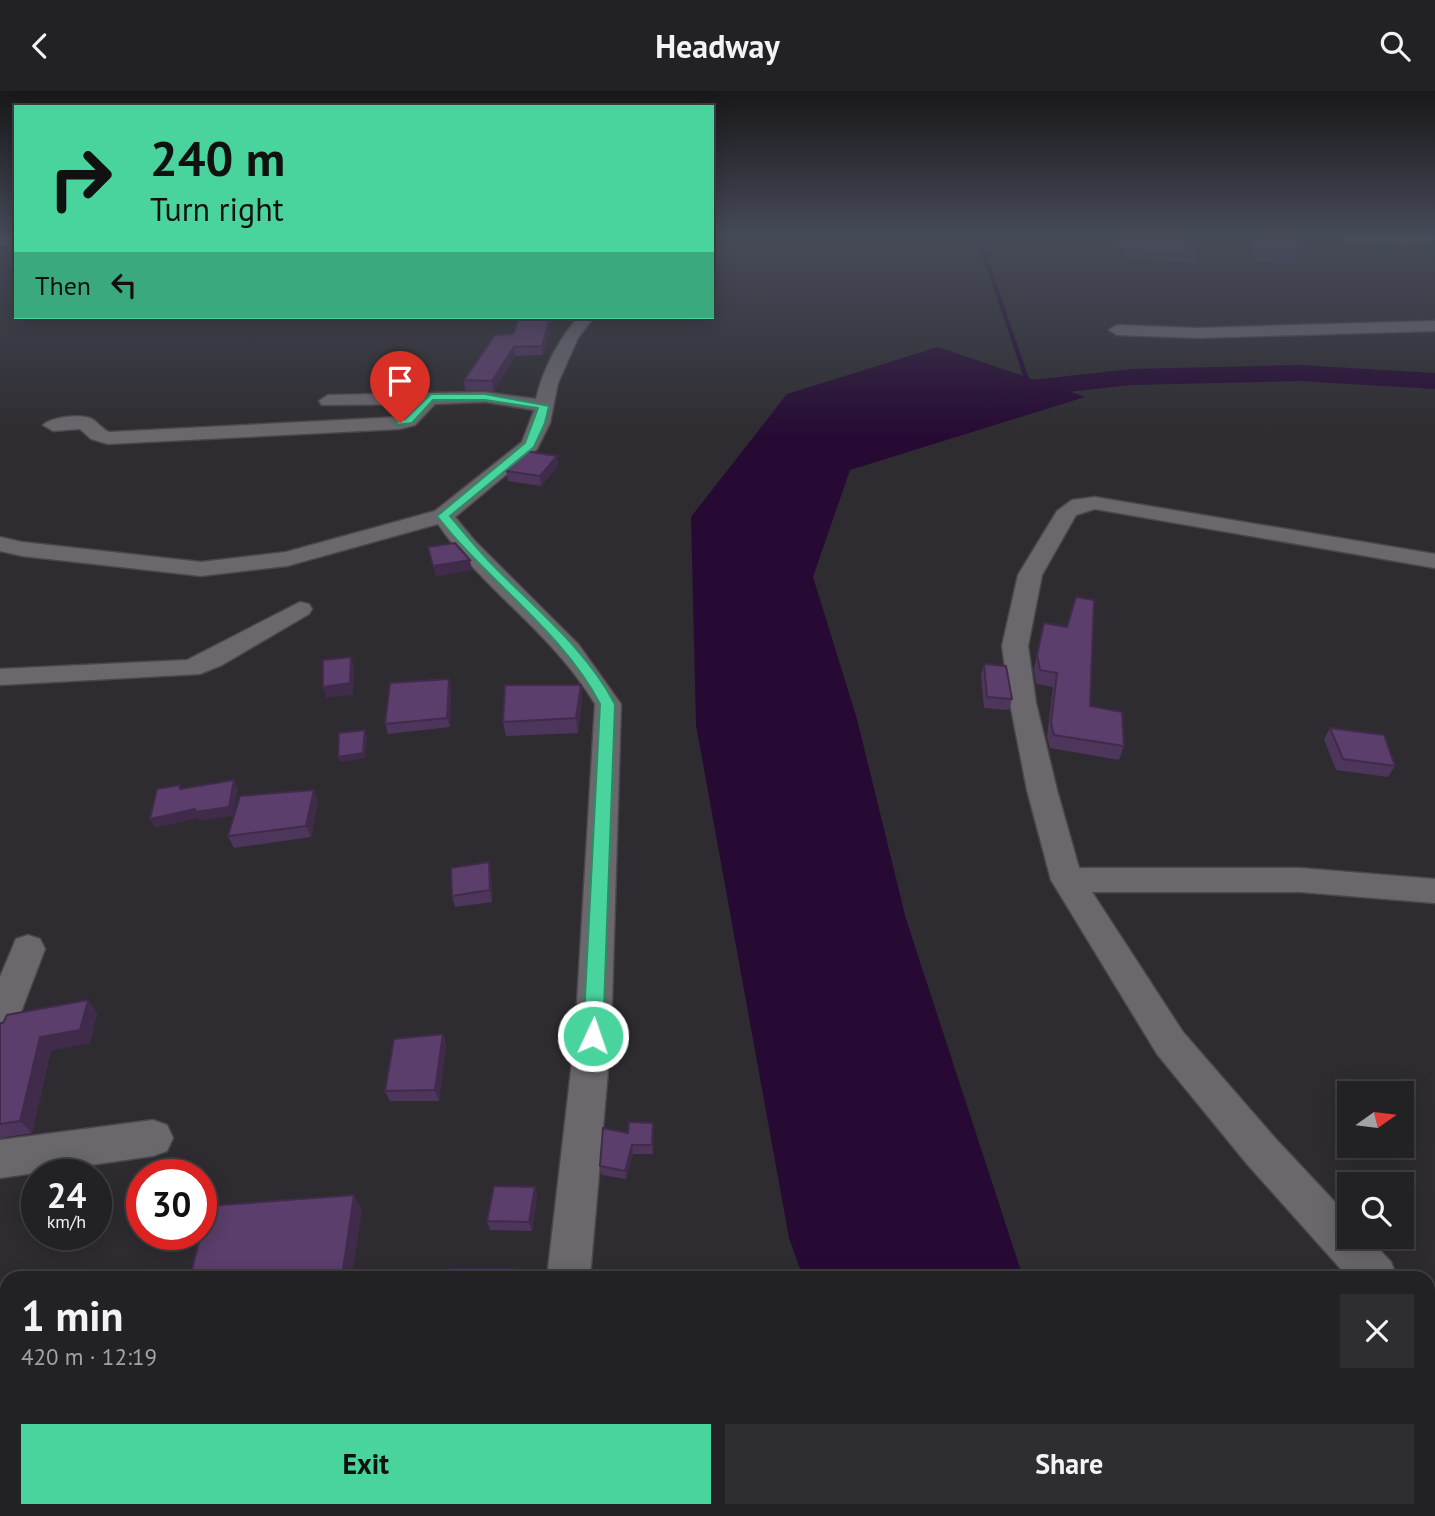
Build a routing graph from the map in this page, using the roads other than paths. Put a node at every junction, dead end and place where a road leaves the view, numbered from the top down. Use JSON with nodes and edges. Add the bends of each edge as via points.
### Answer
{"nodes":[{"id":1,"x":584,"y":319,"type":"edge"},
{"id":2,"x":1435,"y":326,"type":"edge"},
{"id":3,"x":1117,"y":330,"type":"dead end"},
{"id":4,"x":431,"y":397,"type":"junction"},
{"id":5,"x":328,"y":401,"type":"dead end"},
{"id":6,"x":544,"y":406,"type":"junction"},
{"id":7,"x":53,"y":425,"type":"dead end"},
{"id":8,"x":443,"y":516,"type":"junction"},
{"id":9,"x":0,"y":544,"type":"edge"},
{"id":10,"x":1435,"y":561,"type":"edge"},
{"id":11,"x":300,"y":609,"type":"dead end"},
{"id":12,"x":0,"y":677,"type":"edge"},
{"id":13,"x":1067,"y":880,"type":"junction"},
{"id":14,"x":1435,"y":891,"type":"edge"},
{"id":15,"x":28,"y":949,"type":"dead end"},
{"id":16,"x":0,"y":1022,"type":"edge"},
{"id":17,"x":153,"y":1138,"type":"dead end"},
{"id":18,"x":0,"y":1159,"type":"edge"},
{"id":19,"x":569,"y":1271,"type":"edge"},
{"id":20,"x":1371,"y":1271,"type":"edge"}],
"edges":[{"from":1,"to":6,"type":"street","via":[[570,337]]},
{"from":2,"to":3,"type":"street","via":[[1198,333]]},
{"from":4,"to":5,"type":"street"},
{"from":4,"to":6,"type":"street","via":[[485,397]]},
{"from":4,"to":7,"type":"street","via":[[408,421],[400,423],[108,438],[85,423]]},
{"from":6,"to":8,"type":"street","via":[[530,445]]},
{"from":8,"to":9,"type":"street","via":[[288,559],[201,569]]},
{"from":8,"to":19,"type":"street","via":[[593,677],[607,704],[593,1036]]},
{"from":10,"to":13,"type":"street","via":[[1095,503],[1068,511],[1030,575],[1015,646],[1042,790]]},
{"from":11,"to":12,"type":"street","via":[[191,668]]},
{"from":13,"to":14,"type":"street","via":[[1300,880]]},
{"from":13,"to":20,"type":"street","via":[[1170,1044]]},
{"from":15,"to":16,"type":"street"},
{"from":17,"to":18,"type":"street"}]}
